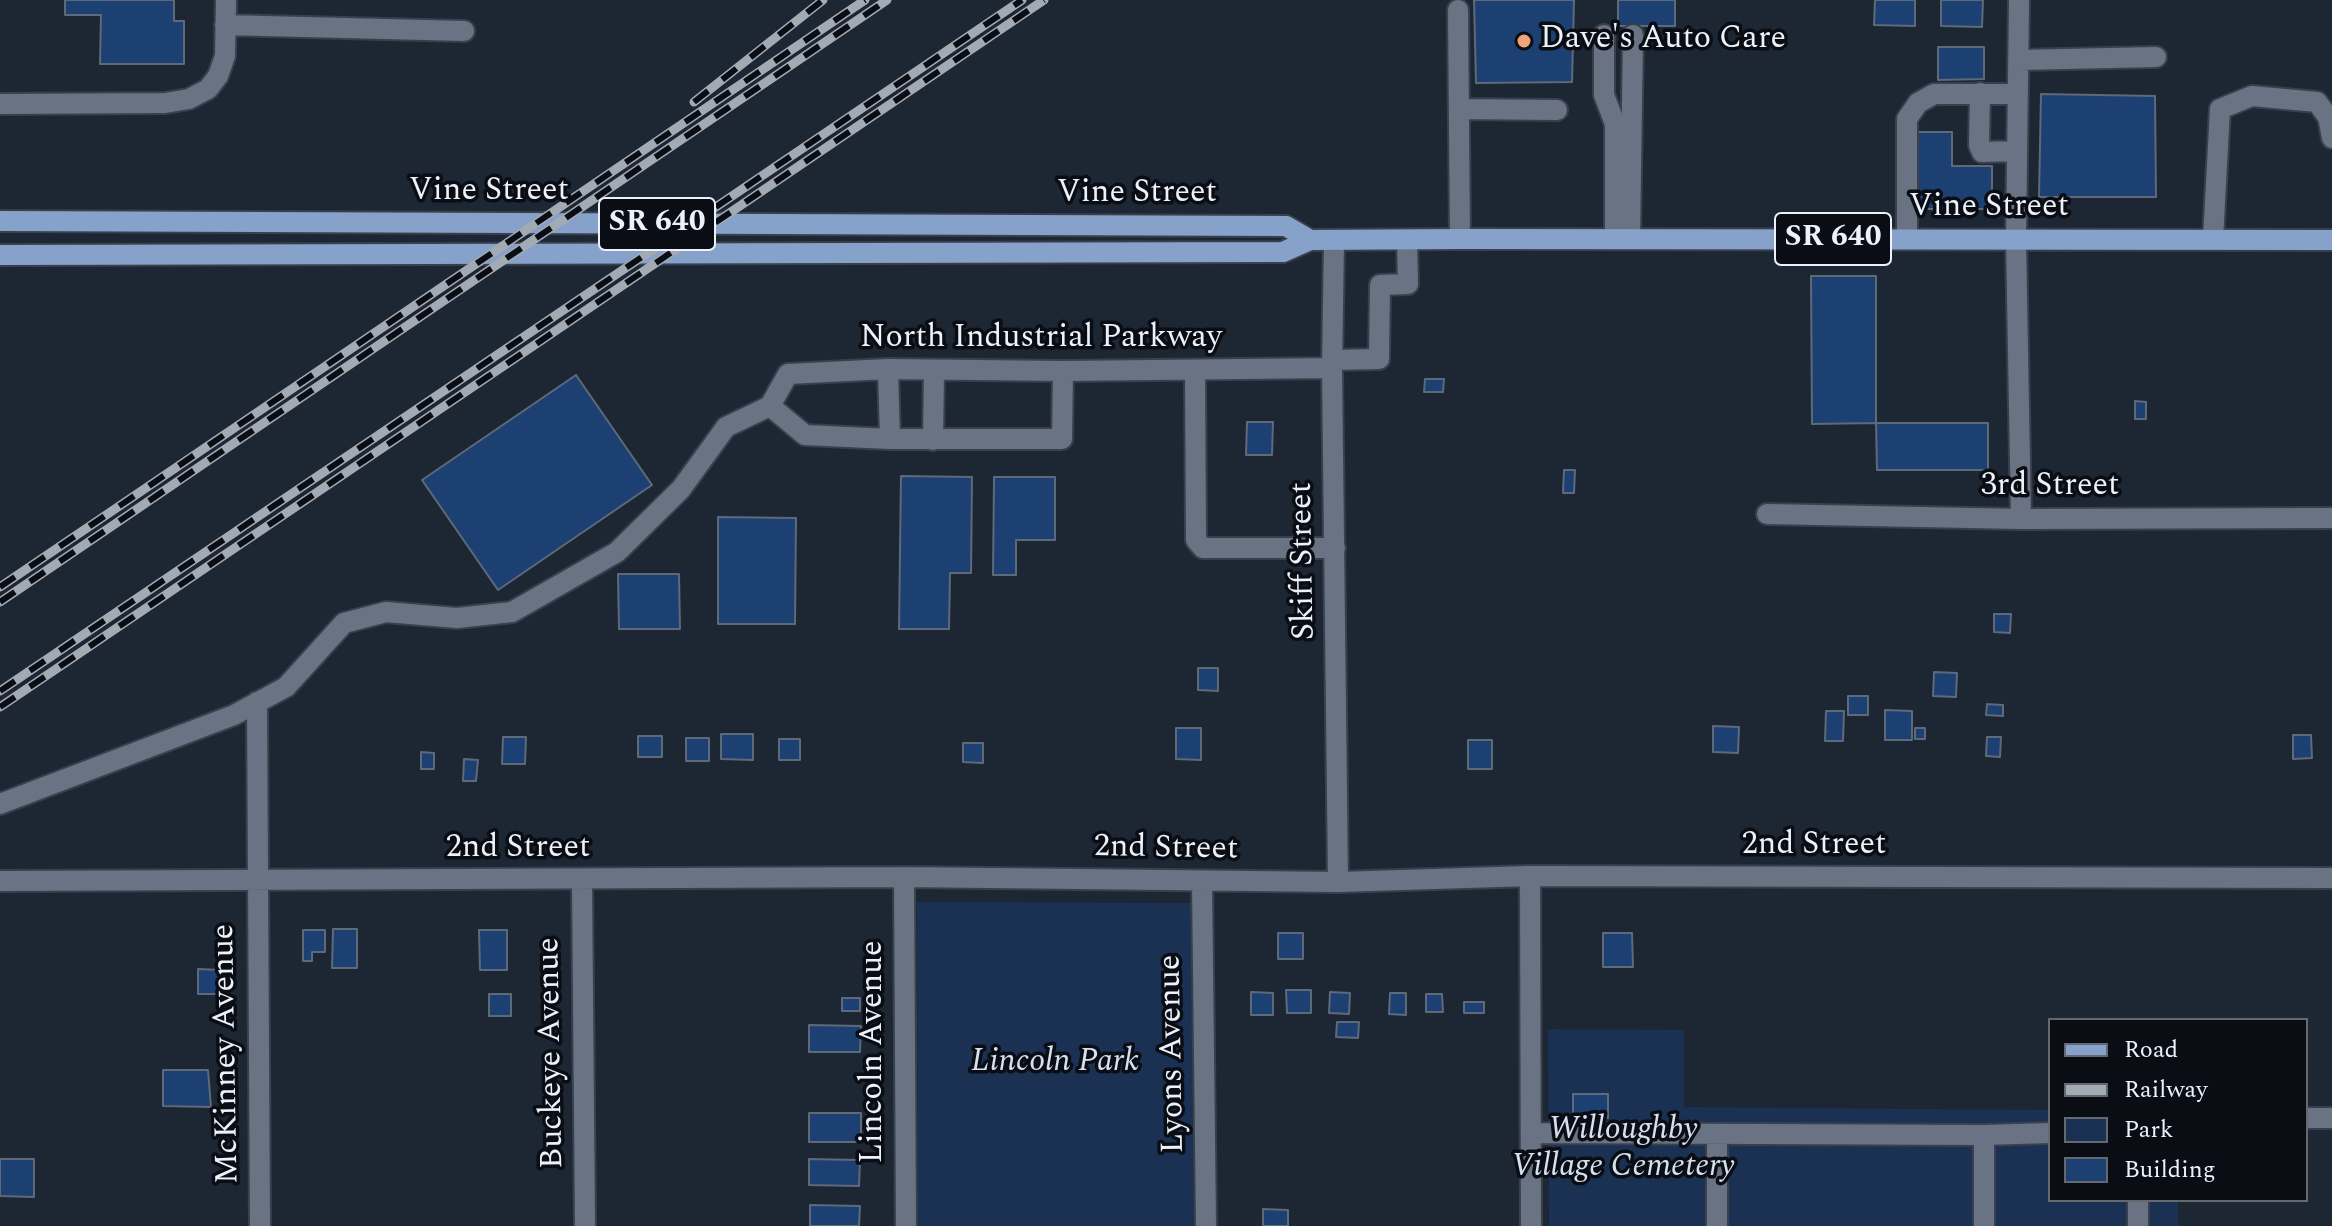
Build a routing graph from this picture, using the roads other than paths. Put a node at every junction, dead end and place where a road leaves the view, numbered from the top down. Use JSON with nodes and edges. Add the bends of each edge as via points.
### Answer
{"nodes":[{"id":1,"x":226,"y":0,"type":"edge"},
{"id":2,"x":2019,"y":0,"type":"edge"},
{"id":3,"x":1458,"y":10,"type":"dead end"},
{"id":4,"x":225,"y":25,"type":"junction"},
{"id":5,"x":464,"y":31,"type":"dead end"},
{"id":6,"x":1604,"y":35,"type":"dead end"},
{"id":7,"x":1633,"y":35,"type":"dead end"},
{"id":8,"x":2156,"y":57,"type":"dead end"},
{"id":9,"x":2018,"y":60,"type":"junction"},
{"id":10,"x":1980,"y":93,"type":"junction"},
{"id":11,"x":2018,"y":94,"type":"junction"},
{"id":12,"x":0,"y":104,"type":"edge"},
{"id":13,"x":1459,"y":109,"type":"junction"},
{"id":14,"x":1557,"y":110,"type":"dead end"},
{"id":15,"x":2332,"y":138,"type":"edge"},
{"id":16,"x":2017,"y":151,"type":"junction"},
{"id":17,"x":0,"y":221,"type":"edge"},
{"id":18,"x":1460,"y":239,"type":"junction"},
{"id":19,"x":1623,"y":239,"type":"junction"},
{"id":20,"x":1907,"y":239,"type":"junction"},
{"id":21,"x":2213,"y":239,"type":"junction"},
{"id":22,"x":1310,"y":240,"type":"junction"},
{"id":23,"x":1407,"y":240,"type":"junction"},
{"id":24,"x":2016,"y":240,"type":"junction"},
{"id":25,"x":2332,"y":240,"type":"edge"},
{"id":26,"x":1334,"y":241,"type":"junction"},
{"id":27,"x":0,"y":255,"type":"edge"},
{"id":28,"x":1333,"y":364,"type":"junction"},
{"id":29,"x":888,"y":369,"type":"junction"},
{"id":30,"x":934,"y":370,"type":"junction"},
{"id":31,"x":1195,"y":370,"type":"junction"},
{"id":32,"x":1063,"y":371,"type":"junction"},
{"id":33,"x":770,"y":406,"type":"junction"},
{"id":34,"x":890,"y":439,"type":"junction"},
{"id":35,"x":933,"y":440,"type":"junction"},
{"id":36,"x":1767,"y":514,"type":"dead end"},
{"id":37,"x":2332,"y":518,"type":"edge"},
{"id":38,"x":2021,"y":519,"type":"junction"},
{"id":39,"x":1335,"y":548,"type":"junction"},
{"id":40,"x":257,"y":702,"type":"junction"},
{"id":41,"x":0,"y":804,"type":"edge"},
{"id":42,"x":1530,"y":876,"type":"junction"},
{"id":43,"x":904,"y":877,"type":"junction"},
{"id":44,"x":2332,"y":878,"type":"edge"},
{"id":45,"x":582,"y":880,"type":"junction"},
{"id":46,"x":0,"y":881,"type":"edge"},
{"id":47,"x":257,"y":881,"type":"junction"},
{"id":48,"x":1202,"y":881,"type":"junction"},
{"id":49,"x":1338,"y":882,"type":"junction"},
{"id":50,"x":2308,"y":1118,"type":"edge"},
{"id":51,"x":2332,"y":1118,"type":"edge"},
{"id":52,"x":1531,"y":1133,"type":"junction"},
{"id":53,"x":2048,"y":1133,"type":"edge"},
{"id":54,"x":1717,"y":1134,"type":"junction"},
{"id":55,"x":1984,"y":1135,"type":"junction"},
{"id":56,"x":2138,"y":1202,"type":"edge"},
{"id":57,"x":260,"y":1226,"type":"edge"},
{"id":58,"x":585,"y":1226,"type":"edge"},
{"id":59,"x":906,"y":1226,"type":"edge"},
{"id":60,"x":1206,"y":1226,"type":"edge"},
{"id":61,"x":1531,"y":1226,"type":"edge"},
{"id":62,"x":1717,"y":1226,"type":"edge"},
{"id":63,"x":1984,"y":1226,"type":"edge"},
{"id":64,"x":2138,"y":1226,"type":"edge"}],
"edges":[{"from":1,"to":4,"type":"street"},
{"from":2,"to":9,"type":"street"},
{"from":3,"to":13,"type":"street"},
{"from":4,"to":5,"type":"street"},
{"from":4,"to":12,"type":"street","via":[[225,56],[218,76],[189,99]]},
{"from":6,"to":19,"type":"street","via":[[1604,95],[1615,124]]},
{"from":7,"to":19,"type":"street"},
{"from":8,"to":9,"type":"street"},
{"from":9,"to":11,"type":"street"},
{"from":10,"to":11,"type":"street"},
{"from":10,"to":16,"type":"street","via":[[1982,152]]},
{"from":10,"to":20,"type":"street","via":[[1934,94],[1918,103],[1907,119]]},
{"from":11,"to":16,"type":"street"},
{"from":13,"to":14,"type":"street"},
{"from":13,"to":18,"type":"street"},
{"from":15,"to":21,"type":"street","via":[[2328,117],[2317,102],[2252,96],[2220,109]]},
{"from":16,"to":24,"type":"street"},
{"from":17,"to":22,"type":"main road","name":"Vine Street","number":"SR 640","via":[[1286,226]]},
{"from":18,"to":19,"type":"main road","name":"Vine Street","number":"SR 640"},
{"from":18,"to":23,"type":"main road","name":"Vine Street","number":"SR 640"},
{"from":19,"to":20,"type":"main road","name":"Vine Street","number":"SR 640"},
{"from":20,"to":24,"type":"main road","name":"Vine Street","number":"SR 640"},
{"from":21,"to":24,"type":"main road","name":"Vine Street","number":"SR 640"},
{"from":21,"to":25,"type":"main road","name":"Vine Street","number":"SR 640"},
{"from":22,"to":26,"type":"main road","name":"Vine Street","number":"SR 640"},
{"from":22,"to":27,"type":"main road","name":"Vine Street","number":"SR 640","via":[[1283,252]]},
{"from":23,"to":26,"type":"main road","name":"Vine Street","number":"SR 640"},
{"from":23,"to":28,"type":"street","name":"North Industrial Parkway","via":[[1408,284],[1380,285],[1379,359]]},
{"from":24,"to":38,"type":"street"},
{"from":26,"to":28,"type":"street","name":"Skiff Street"},
{"from":28,"to":31,"type":"street","name":"North Industrial Parkway"},
{"from":28,"to":39,"type":"street","name":"Skiff Street"},
{"from":29,"to":30,"type":"street","name":"North Industrial Parkway"},
{"from":29,"to":33,"type":"street","name":"North Industrial Parkway","via":[[788,374]]},
{"from":29,"to":34,"type":"street"},
{"from":30,"to":32,"type":"street","name":"North Industrial Parkway"},
{"from":30,"to":35,"type":"street"},
{"from":31,"to":32,"type":"street","name":"North Industrial Parkway"},
{"from":31,"to":39,"type":"street","via":[[1196,540],[1203,548]]},
{"from":32,"to":35,"type":"street","via":[[1062,439]]},
{"from":33,"to":34,"type":"street","via":[[805,435]]},
{"from":33,"to":40,"type":"street","via":[[726,427],[681,489],[617,552],[512,612],[457,618],[386,612],[344,623],[286,687]]},
{"from":34,"to":35,"type":"street"},
{"from":36,"to":38,"type":"street","name":"3rd Street"},
{"from":37,"to":38,"type":"street","name":"3rd Street"},
{"from":39,"to":49,"type":"street","name":"Skiff Street"},
{"from":40,"to":41,"type":"street"},
{"from":40,"to":47,"type":"street","name":"McKinney Avenue"},
{"from":42,"to":44,"type":"street","name":"2nd Street"},
{"from":42,"to":49,"type":"street","name":"2nd Street"},
{"from":42,"to":52,"type":"street"},
{"from":43,"to":45,"type":"street","name":"2nd Street"},
{"from":43,"to":48,"type":"street","name":"2nd Street"},
{"from":43,"to":59,"type":"street","name":"Lincoln Avenue"},
{"from":45,"to":47,"type":"street","name":"2nd Street"},
{"from":45,"to":58,"type":"street","name":"Buckeye Avenue"},
{"from":46,"to":47,"type":"street","name":"2nd Street"},
{"from":47,"to":57,"type":"street","name":"McKinney Avenue"},
{"from":48,"to":49,"type":"street","name":"2nd Street"},
{"from":48,"to":60,"type":"street","name":"Lyons Avenue"},
{"from":50,"to":51,"type":"street"},
{"from":52,"to":54,"type":"street"},
{"from":52,"to":61,"type":"street"},
{"from":53,"to":55,"type":"street"},
{"from":54,"to":55,"type":"street"},
{"from":54,"to":62,"type":"street"},
{"from":55,"to":63,"type":"street"},
{"from":56,"to":64,"type":"street"}]}
